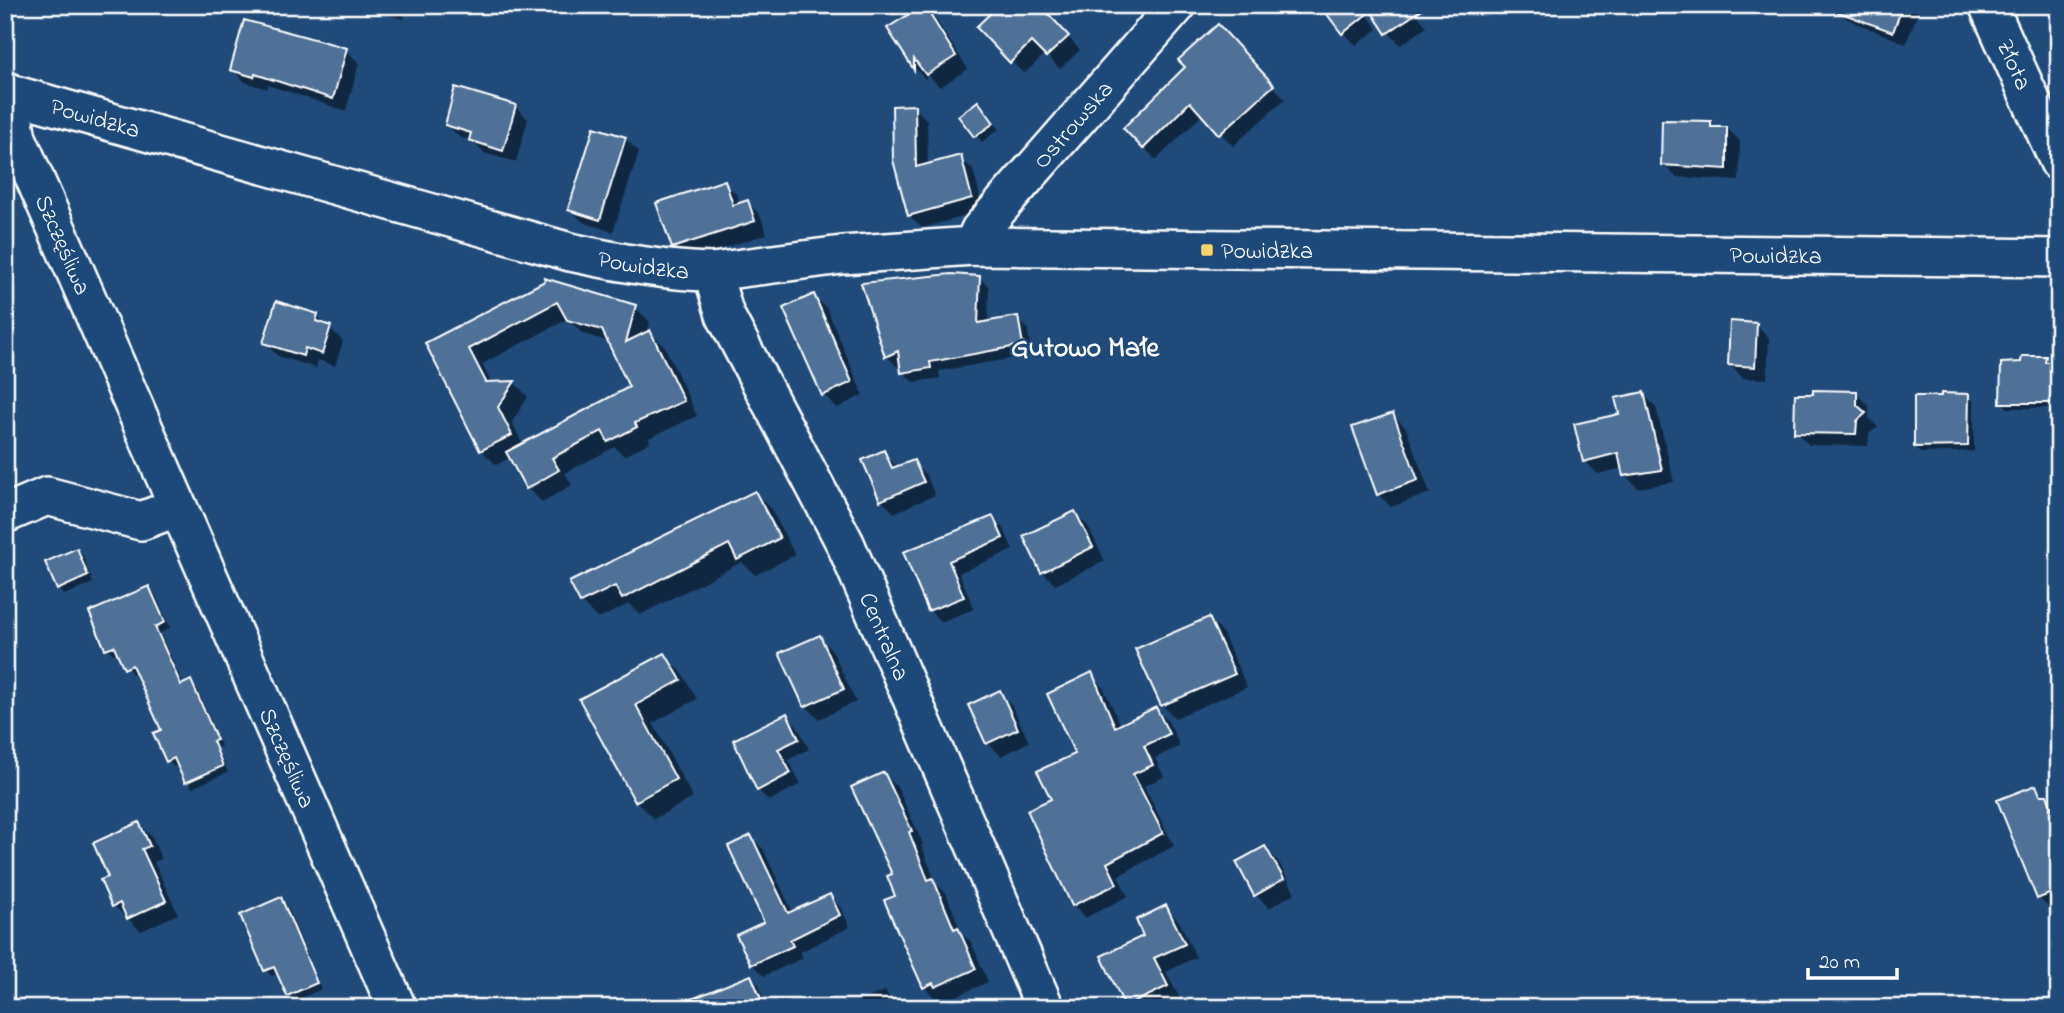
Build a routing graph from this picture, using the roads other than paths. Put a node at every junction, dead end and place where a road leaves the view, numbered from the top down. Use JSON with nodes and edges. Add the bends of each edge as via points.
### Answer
{"nodes":[{"id":1,"x":1177,"y":5,"type":"edge"},
{"id":2,"x":1988,"y":5,"type":"edge"},
{"id":3,"x":7,"y":92,"type":"edge"},
{"id":4,"x":2059,"y":162,"type":"edge"},
{"id":5,"x":974,"y":246,"type":"junction"},
{"id":6,"x":2059,"y":258,"type":"edge"},
{"id":7,"x":712,"y":272,"type":"junction"},
{"id":8,"x":178,"y":507,"type":"junction"},
{"id":9,"x":5,"y":514,"type":"edge"},
{"id":10,"x":397,"y":1008,"type":"edge"},
{"id":11,"x":1045,"y":1008,"type":"edge"}],
"edges":[{"from":1,"to":5,"type":"street","name":"Ostrowska","via":[[979,230]]},
{"from":2,"to":4,"type":"street","name":"Złota"},
{"from":3,"to":7,"type":"street","name":"Powidzka","via":[[570,253],[631,265]]},
{"from":3,"to":8,"type":"street","name":"Szczęśliwa","via":[[17,138]]},
{"from":5,"to":6,"type":"street","name":"Powidzka"},
{"from":5,"to":7,"type":"street","name":"Powidzka","via":[[842,255]]},
{"from":7,"to":11,"type":"street","name":"Centralna","via":[[725,315],[845,543]]},
{"from":8,"to":9,"type":"street","via":[[141,521],[47,496]]},
{"from":8,"to":10,"type":"street","name":"Szczęśliwa"}]}
